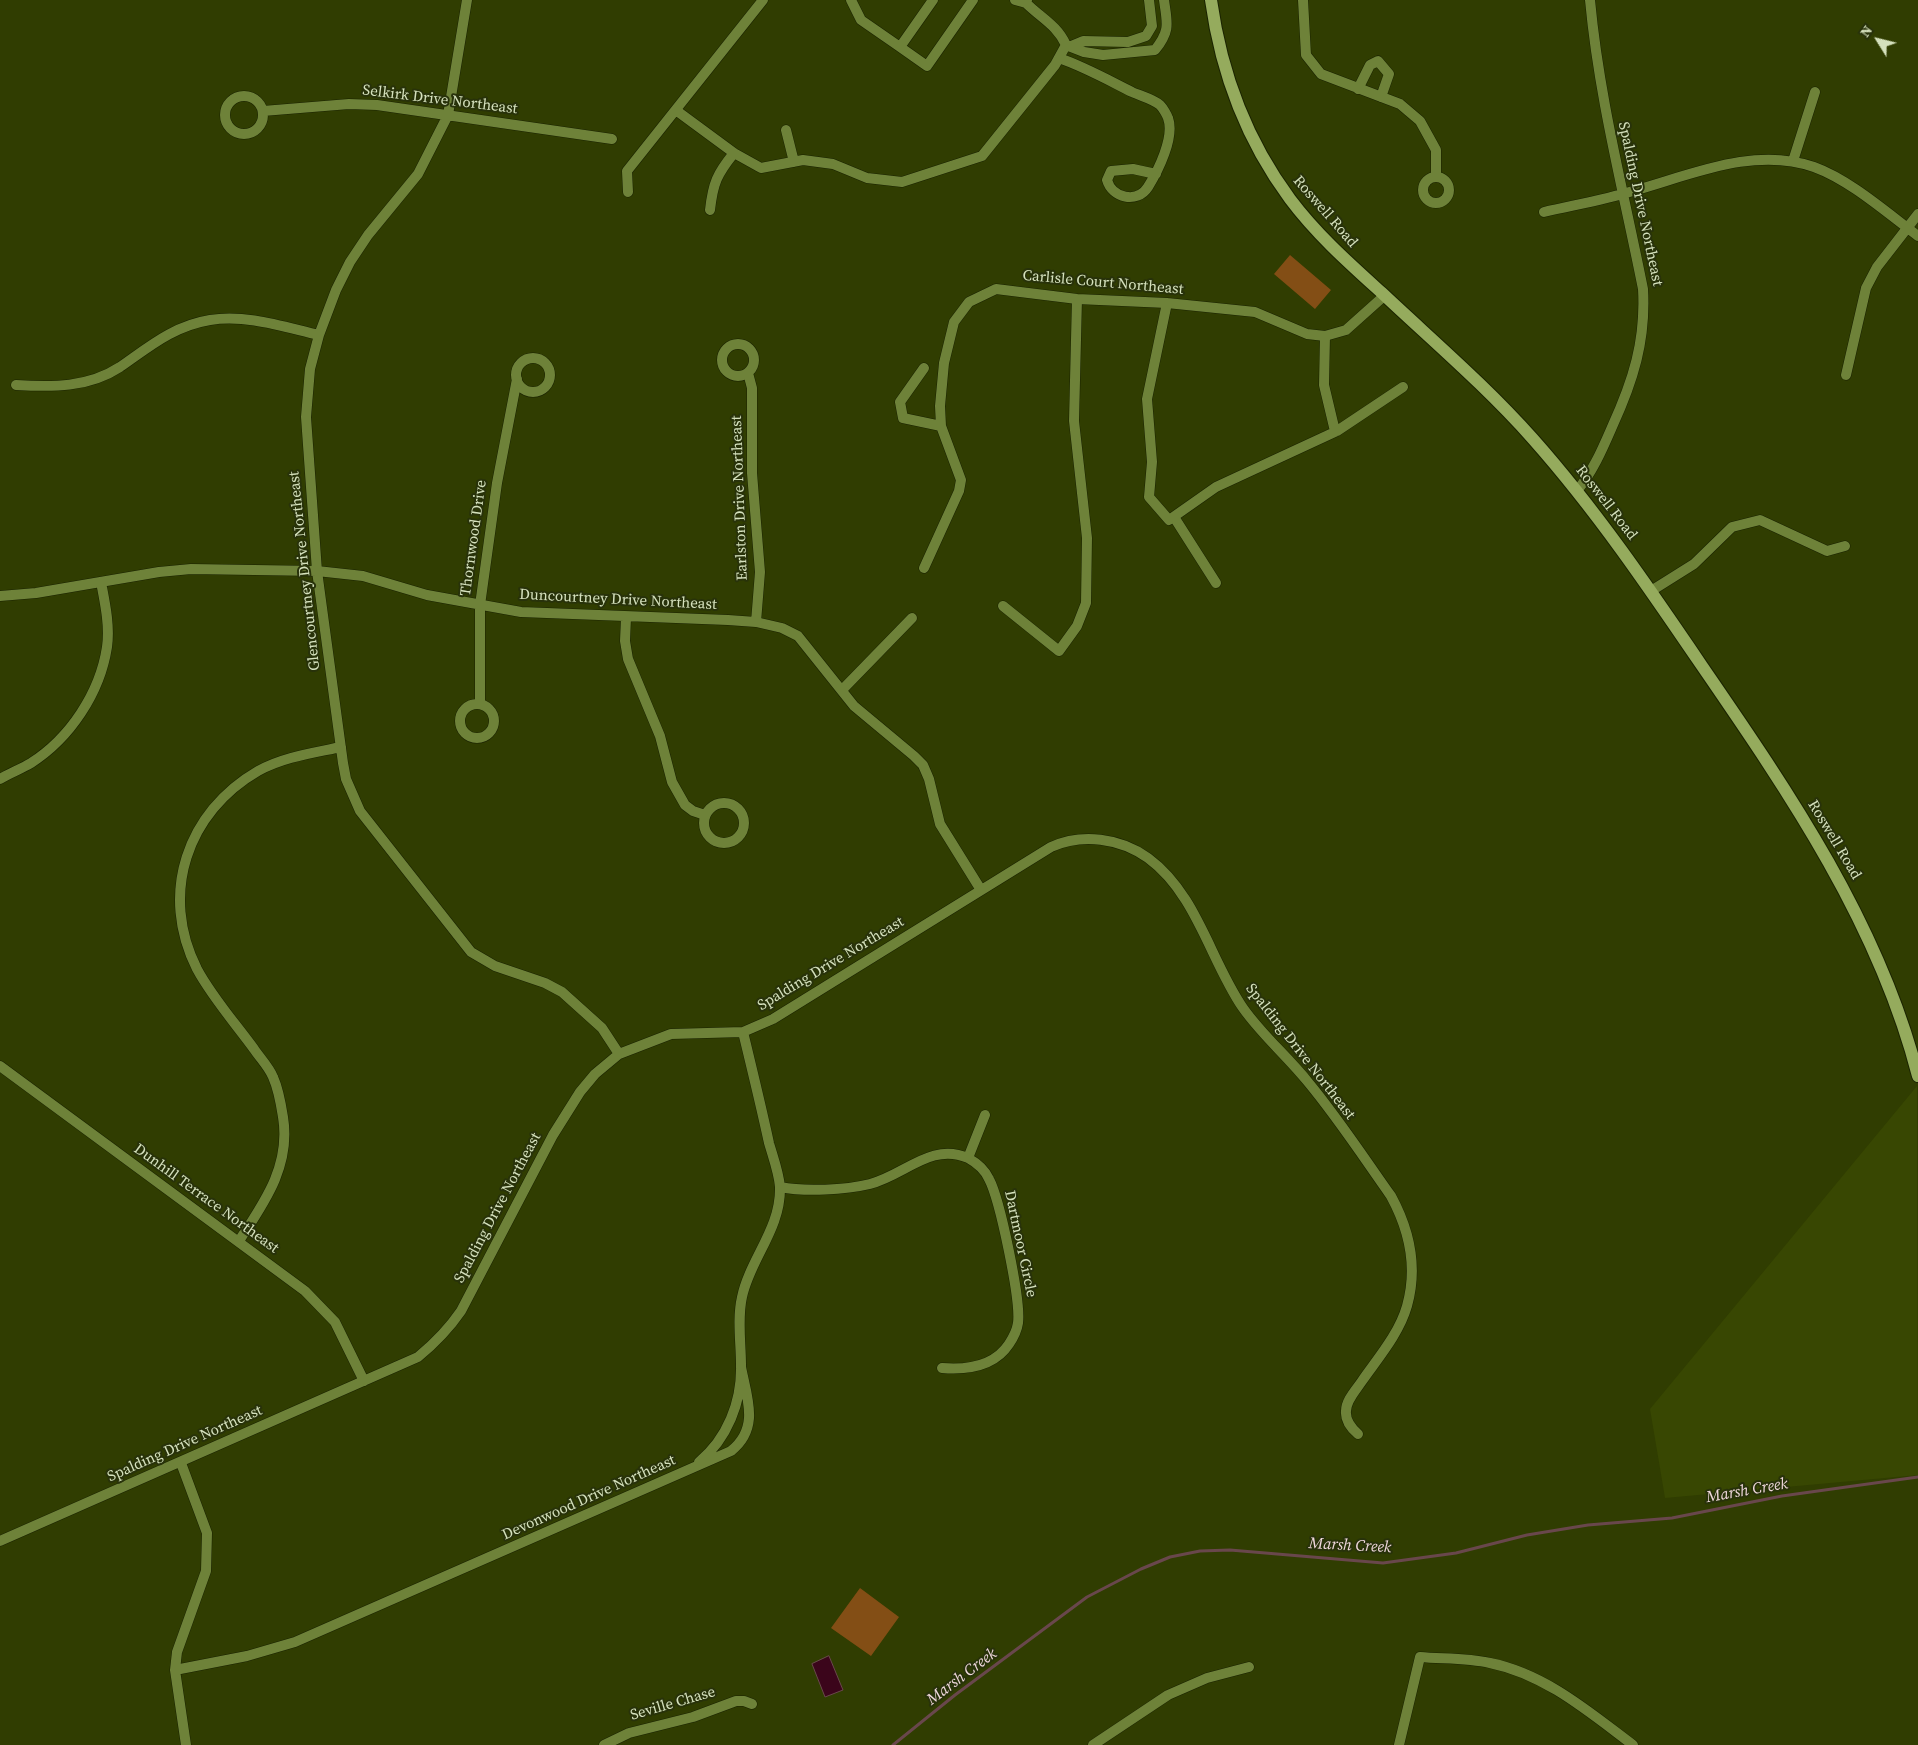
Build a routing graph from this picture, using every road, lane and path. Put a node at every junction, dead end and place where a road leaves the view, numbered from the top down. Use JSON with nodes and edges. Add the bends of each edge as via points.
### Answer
{"nodes":[{"id":1,"x":468,"y":0,"type":"edge"},
{"id":2,"x":763,"y":0,"type":"edge"},
{"id":3,"x":851,"y":0,"type":"edge"},
{"id":4,"x":933,"y":0,"type":"edge"},
{"id":5,"x":974,"y":0,"type":"edge"},
{"id":6,"x":1015,"y":0,"type":"edge"},
{"id":7,"x":1149,"y":0,"type":"edge"},
{"id":8,"x":1164,"y":0,"type":"edge"},
{"id":9,"x":1212,"y":0,"type":"edge"},
{"id":10,"x":1303,"y":0,"type":"edge"},
{"id":11,"x":1590,"y":0,"type":"edge"},
{"id":12,"x":1027,"y":1,"type":"edge"},
{"id":13,"x":1069,"y":45,"type":"junction"},
{"id":14,"x":900,"y":47,"type":"junction"},
{"id":15,"x":1059,"y":58,"type":"junction"},
{"id":16,"x":1358,"y":89,"type":"junction"},
{"id":17,"x":1815,"y":92,"type":"dead end"},
{"id":18,"x":1381,"y":97,"type":"junction"},
{"id":19,"x":263,"y":111,"type":"dead end"},
{"id":20,"x":677,"y":111,"type":"junction"},
{"id":21,"x":448,"y":115,"type":"junction"},
{"id":22,"x":786,"y":130,"type":"dead end"},
{"id":23,"x":612,"y":139,"type":"dead end"},
{"id":24,"x":734,"y":153,"type":"junction"},
{"id":25,"x":1793,"y":161,"type":"junction"},
{"id":26,"x":794,"y":162,"type":"junction"},
{"id":27,"x":1156,"y":174,"type":"dead end"},
{"id":28,"x":1436,"y":176,"type":"dead end"},
{"id":29,"x":628,"y":192,"type":"dead end"},
{"id":30,"x":1624,"y":194,"type":"junction"},
{"id":31,"x":710,"y":210,"type":"dead end"},
{"id":32,"x":1544,"y":212,"type":"dead end"},
{"id":33,"x":1918,"y":214,"type":"edge"},
{"id":34,"x":1907,"y":228,"type":"junction"},
{"id":35,"x":1918,"y":236,"type":"edge"},
{"id":36,"x":1384,"y":296,"type":"junction"},
{"id":37,"x":1077,"y":299,"type":"junction"},
{"id":38,"x":1168,"y":304,"type":"junction"},
{"id":39,"x":319,"y":335,"type":"junction"},
{"id":40,"x":1325,"y":336,"type":"junction"},
{"id":41,"x":924,"y":368,"type":"dead end"},
{"id":42,"x":748,"y":373,"type":"dead end"},
{"id":43,"x":1846,"y":375,"type":"dead end"},
{"id":44,"x":517,"y":379,"type":"dead end"},
{"id":45,"x":16,"y":385,"type":"dead end"},
{"id":46,"x":1403,"y":388,"type":"dead end"},
{"id":47,"x":941,"y":426,"type":"junction"},
{"id":48,"x":1337,"y":431,"type":"junction"},
{"id":49,"x":1577,"y":491,"type":"junction"},
{"id":50,"x":1174,"y":516,"type":"junction"},
{"id":51,"x":1845,"y":546,"type":"dead end"},
{"id":52,"x":924,"y":568,"type":"dead end"},
{"id":53,"x":317,"y":571,"type":"junction"},
{"id":54,"x":101,"y":582,"type":"junction"},
{"id":55,"x":1216,"y":583,"type":"dead end"},
{"id":56,"x":1651,"y":591,"type":"junction"},
{"id":57,"x":0,"y":596,"type":"edge"},
{"id":58,"x":480,"y":605,"type":"junction"},
{"id":59,"x":1003,"y":606,"type":"dead end"},
{"id":60,"x":626,"y":618,"type":"junction"},
{"id":61,"x":912,"y":618,"type":"dead end"},
{"id":62,"x":756,"y":622,"type":"junction"},
{"id":63,"x":842,"y":690,"type":"junction"},
{"id":64,"x":480,"y":704,"type":"dead end"},
{"id":65,"x":341,"y":747,"type":"junction"},
{"id":66,"x":0,"y":779,"type":"edge"},
{"id":67,"x":705,"y":816,"type":"junction"},
{"id":68,"x":980,"y":890,"type":"junction"},
{"id":69,"x":744,"y":1032,"type":"junction"},
{"id":70,"x":619,"y":1054,"type":"junction"},
{"id":71,"x":0,"y":1066,"type":"edge"},
{"id":72,"x":1918,"y":1076,"type":"edge"},
{"id":73,"x":985,"y":1116,"type":"dead end"},
{"id":74,"x":968,"y":1158,"type":"junction"},
{"id":75,"x":780,"y":1187,"type":"junction"},
{"id":76,"x":238,"y":1241,"type":"junction"},
{"id":77,"x":741,"y":1367,"type":"junction"},
{"id":78,"x":942,"y":1368,"type":"dead end"},
{"id":79,"x":364,"y":1381,"type":"junction"},
{"id":80,"x":1358,"y":1434,"type":"dead end"},
{"id":81,"x":181,"y":1463,"type":"junction"},
{"id":82,"x":693,"y":1468,"type":"junction"},
{"id":83,"x":0,"y":1541,"type":"edge"},
{"id":84,"x":1249,"y":1667,"type":"dead end"},
{"id":85,"x":174,"y":1670,"type":"junction"},
{"id":86,"x":752,"y":1704,"type":"dead end"},
{"id":87,"x":186,"y":1745,"type":"edge"},
{"id":88,"x":604,"y":1745,"type":"edge"},
{"id":89,"x":1093,"y":1745,"type":"edge"},
{"id":90,"x":1399,"y":1745,"type":"edge"},
{"id":91,"x":1633,"y":1745,"type":"edge"}],
"edges":[{"from":1,"to":21,"type":"street","name":"Glencourtney Drive Northeast"},
{"from":2,"to":20,"type":"street"},
{"from":3,"to":14,"type":"street","via":[[861,20]]},
{"from":4,"to":14,"type":"street"},
{"from":5,"to":14,"type":"street","via":[[927,66]]},
{"from":6,"to":12,"type":"street"},
{"from":7,"to":13,"type":"street","via":[[1152,26],[1146,36],[1128,42],[1083,41]]},
{"from":8,"to":13,"type":"street","via":[[1167,29],[1154,50],[1104,55],[1084,52]]},
{"from":9,"to":36,"type":"main road","name":"Roswell Road","via":[[1222,54],[1236,100],[1277,180],[1313,226]]},
{"from":10,"to":16,"type":"street","via":[[1306,55],[1321,74]]},
{"from":11,"to":30,"type":"street","name":"Spalding Drive Northeast","via":[[1594,52]]},
{"from":12,"to":13,"type":"street","via":[[1037,14],[1060,31]]},
{"from":13,"to":15,"type":"street"},
{"from":15,"to":26,"type":"street","via":[[982,156],[902,182],[867,178],[832,164]]},
{"from":15,"to":27,"type":"street","via":[[1089,69],[1160,106],[1170,126]]},
{"from":16,"to":18,"type":"street"},
{"from":16,"to":18,"type":"street","via":[[1370,64],[1378,61],[1389,74]]},
{"from":17,"to":25,"type":"street"},
{"from":18,"to":28,"type":"street","via":[[1400,104],[1420,121],[1436,150]]},
{"from":19,"to":21,"type":"street","name":"Selkirk Drive Northeast","via":[[349,104]]},
{"from":20,"to":24,"type":"street"},
{"from":20,"to":29,"type":"street","via":[[627,171]]},
{"from":21,"to":23,"type":"street","name":"Selkirk Drive Northeast"},
{"from":21,"to":39,"type":"street","name":"Glencourtney Drive Northeast","via":[[418,174],[350,262]]},
{"from":22,"to":26,"type":"street"},
{"from":24,"to":26,"type":"street","via":[[761,168]]},
{"from":24,"to":31,"type":"street","via":[[712,184]]},
{"from":25,"to":30,"type":"street","via":[[1745,160]]},
{"from":25,"to":34,"type":"street","via":[[1836,177]]},
{"from":30,"to":32,"type":"street"},
{"from":30,"to":49,"type":"street","name":"Spalding Drive Northeast","via":[[1644,289],[1639,358],[1630,389],[1591,474]]},
{"from":33,"to":34,"type":"street"},
{"from":34,"to":35,"type":"street"},
{"from":34,"to":43,"type":"street","via":[[1877,267],[1866,288]]},
{"from":36,"to":40,"type":"street","via":[[1346,330]]},
{"from":36,"to":49,"type":"main road","name":"Roswell Road","via":[[1490,394]]},
{"from":37,"to":38,"type":"street","name":"Carlisle Court Northeast"},
{"from":37,"to":47,"type":"street","name":"Carlisle Court Northeast","via":[[996,288],[969,302],[954,322],[946,355]]},
{"from":37,"to":59,"type":"street","via":[[1074,421],[1088,538],[1086,603],[1077,626],[1059,650]]},
{"from":38,"to":40,"type":"street","name":"Carlisle Court Northeast","via":[[1255,312],[1307,334]]},
{"from":38,"to":50,"type":"street","via":[[1147,399],[1152,462],[1149,497],[1169,520]]},
{"from":39,"to":45,"type":"street","via":[[248,319],[209,320],[168,334],[118,368],[83,382],[51,387]]},
{"from":39,"to":53,"type":"street","name":"Glencourtney Drive Northeast","via":[[310,369],[306,417]]},
{"from":40,"to":48,"type":"street","via":[[1324,385]]},
{"from":41,"to":47,"type":"street","via":[[900,402],[903,418]]},
{"from":42,"to":62,"type":"street","name":"Earlston Drive Northeast","via":[[752,388],[752,473],[760,572]]},
{"from":44,"to":58,"type":"street","name":"Thornwood Drive","via":[[497,483]]},
{"from":46,"to":48,"type":"street"},
{"from":47,"to":52,"type":"street","name":"Carlisle Court Northeast","via":[[961,480]]},
{"from":48,"to":50,"type":"street","via":[[1216,487]]},
{"from":49,"to":56,"type":"main road","name":"Roswell Road"},
{"from":50,"to":55,"type":"street"},
{"from":51,"to":56,"type":"street","via":[[1827,551],[1760,520],[1732,527],[1694,564]]},
{"from":53,"to":54,"type":"street","name":"Duncourtney Drive Northeast","via":[[191,569]]},
{"from":53,"to":58,"type":"street","name":"Duncourtney Drive Northeast","via":[[363,576]]},
{"from":53,"to":65,"type":"street","name":"Glencourtney Drive Northeast"},
{"from":54,"to":57,"type":"street","name":"Duncourtney Drive Northeast","via":[[36,594]]},
{"from":54,"to":66,"type":"street","via":[[107,617],[107,646],[101,674],[88,702],[69,730],[44,753]]},
{"from":56,"to":72,"type":"main road","name":"Roswell Road","via":[[1732,709],[1841,882],[1891,989]]},
{"from":58,"to":60,"type":"street","name":"Duncourtney Drive Northeast","via":[[541,614]]},
{"from":58,"to":64,"type":"street","name":"Thornwood Drive"},
{"from":60,"to":62,"type":"street","name":"Duncourtney Drive Northeast"},
{"from":60,"to":67,"type":"street","via":[[628,659],[660,736],[672,782],[685,804]]},
{"from":61,"to":63,"type":"street"},
{"from":62,"to":63,"type":"street","name":"Duncourtney Drive Northeast","via":[[782,628],[798,636]]},
{"from":63,"to":68,"type":"street","name":"Duncourtney Drive Northeast","via":[[854,706],[923,765],[940,824]]},
{"from":65,"to":70,"type":"street","name":"Glencourtney Drive Northeast","via":[[346,779],[360,811],[471,952],[495,966],[562,992],[602,1028]]},
{"from":65,"to":76,"type":"street","via":[[283,760],[237,784],[202,822],[182,870],[180,912],[190,952],[208,986],[272,1073],[283,1118],[284,1148],[277,1178],[267,1199]]},
{"from":67,"to":67,"type":"street","via":[[704,828],[716,842],[734,840],[742,831],[741,812],[731,804],[719,803]]},
{"from":68,"to":69,"type":"street","name":"Spalding Drive Northeast","via":[[802,1002]]},
{"from":68,"to":80,"type":"street","name":"Spalding Drive Northeast","via":[[1051,847],[1073,839],[1092,838],[1131,848],[1148,858],[1183,896],[1243,1008],[1309,1082],[1402,1216],[1412,1260],[1411,1285],[1397,1330],[1347,1403],[1347,1420]]},
{"from":69,"to":70,"type":"street","name":"Spalding Drive Northeast","via":[[671,1034]]},
{"from":69,"to":75,"type":"street","name":"Devonwood Drive Northeast"},
{"from":70,"to":79,"type":"street","name":"Spalding Drive Northeast","via":[[580,1092],[553,1135],[461,1312],[449,1329],[418,1357]]},
{"from":71,"to":76,"type":"street","name":"Dunhill Terrace Northeast"},
{"from":73,"to":74,"type":"street"},
{"from":74,"to":75,"type":"street","via":[[936,1153],[886,1178],[856,1187]]},
{"from":74,"to":78,"type":"street","name":"Dartmoor Circle","via":[[983,1169],[992,1186],[1010,1260],[1018,1323],[1010,1343],[994,1360],[975,1367]]},
{"from":75,"to":77,"type":"street","name":"Devonwood Drive Northeast","via":[[772,1229],[751,1270],[742,1298],[739,1330]]},
{"from":76,"to":79,"type":"street","name":"Dunhill Terrace Northeast","via":[[324,1309],[344,1337]]},
{"from":77,"to":82,"type":"street","name":"Devonwood Drive Northeast","via":[[738,1399],[729,1424],[715,1447]]},
{"from":77,"to":82,"type":"street","via":[[750,1416],[746,1434],[731,1451]]},
{"from":79,"to":81,"type":"street","name":"Spalding Drive Northeast"},
{"from":81,"to":83,"type":"street","name":"Spalding Drive Northeast"},
{"from":81,"to":85,"type":"street","via":[[207,1533],[206,1571]]},
{"from":82,"to":85,"type":"street","name":"Devonwood Drive Northeast","via":[[295,1642],[248,1656]]},
{"from":84,"to":89,"type":"street","via":[[1207,1678],[1168,1695]]},
{"from":85,"to":87,"type":"street"},
{"from":86,"to":88,"type":"street","name":"Seville Chase","via":[[736,1701],[693,1717],[629,1733]]},
{"from":90,"to":91,"type":"street","via":[[1420,1657],[1489,1663],[1521,1673],[1551,1686]]}]}
